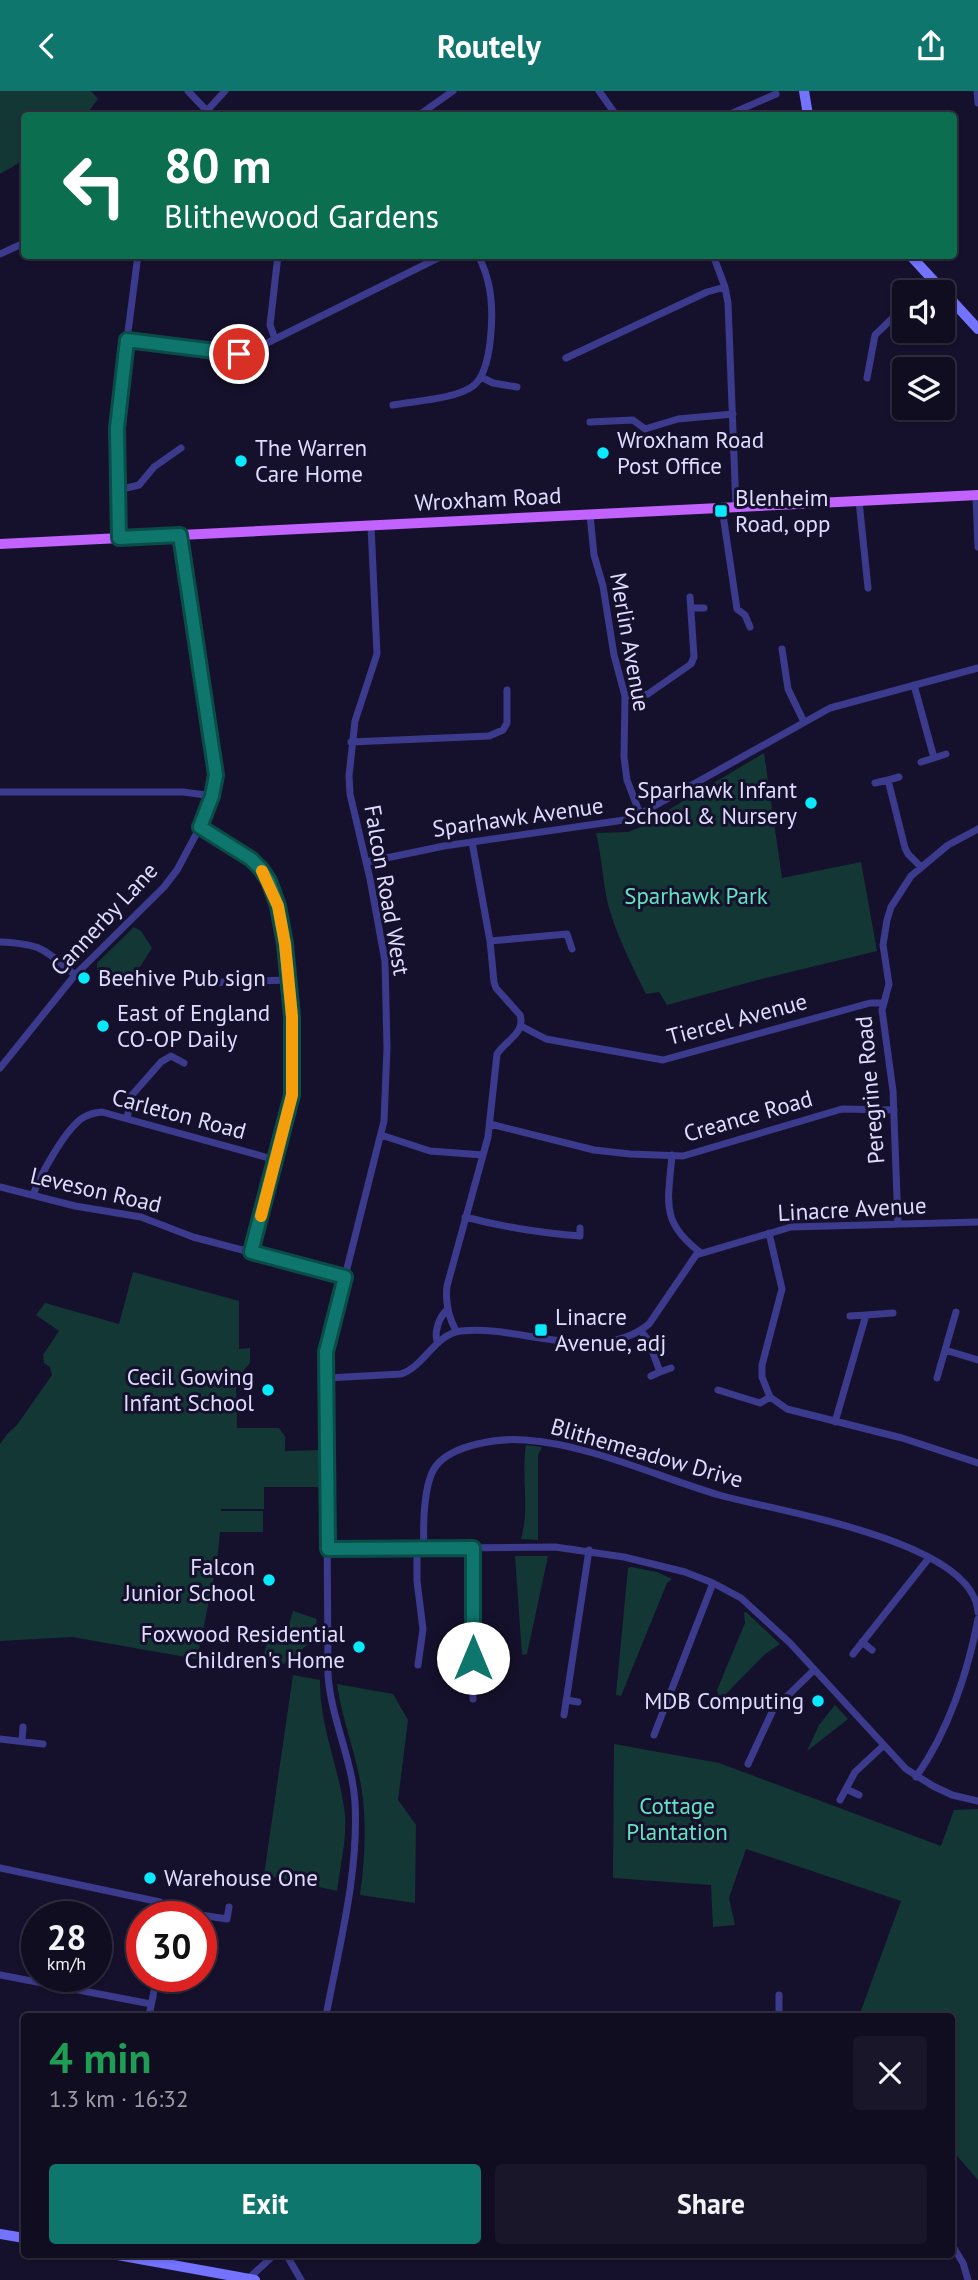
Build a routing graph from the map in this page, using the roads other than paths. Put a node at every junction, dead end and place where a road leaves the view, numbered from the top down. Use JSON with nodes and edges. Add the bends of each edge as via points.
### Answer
{"nodes":[{"id":1,"x":188,"y":91,"type":"edge"},
{"id":2,"x":225,"y":91,"type":"edge"},
{"id":3,"x":453,"y":91,"type":"edge"},
{"id":4,"x":599,"y":91,"type":"edge"},
{"id":5,"x":757,"y":91,"type":"edge"},
{"id":6,"x":804,"y":91,"type":"edge"},
{"id":7,"x":977,"y":91,"type":"edge"},
{"id":8,"x":776,"y":94,"type":"dead end"},
{"id":9,"x":756,"y":103,"type":"junction"},
{"id":10,"x":978,"y":103,"type":"edge"},
{"id":11,"x":204,"y":112,"type":"edge"},
{"id":12,"x":206,"y":112,"type":"edge"},
{"id":13,"x":423,"y":112,"type":"edge"},
{"id":14,"x":614,"y":112,"type":"edge"},
{"id":15,"x":735,"y":112,"type":"edge"},
{"id":16,"x":808,"y":112,"type":"edge"},
{"id":17,"x":21,"y":244,"type":"edge"},
{"id":18,"x":0,"y":254,"type":"edge"},
{"id":19,"x":137,"y":259,"type":"edge"},
{"id":20,"x":278,"y":259,"type":"edge"},
{"id":21,"x":436,"y":259,"type":"edge"},
{"id":22,"x":479,"y":259,"type":"edge"},
{"id":23,"x":714,"y":259,"type":"edge"},
{"id":24,"x":915,"y":259,"type":"edge"},
{"id":25,"x":933,"y":280,"type":"edge"},
{"id":26,"x":725,"y":287,"type":"junction"},
{"id":27,"x":955,"y":304,"type":"edge"},
{"id":28,"x":892,"y":318,"type":"edge"},
{"id":29,"x":978,"y":330,"type":"edge"},
{"id":30,"x":275,"y":339,"type":"junction"},
{"id":31,"x":127,"y":340,"type":"junction"},
{"id":32,"x":566,"y":358,"type":"dead end"},
{"id":33,"x":481,"y":377,"type":"junction"},
{"id":34,"x":867,"y":378,"type":"dead end"},
{"id":35,"x":517,"y":387,"type":"dead end"},
{"id":36,"x":393,"y":405,"type":"dead end"},
{"id":37,"x":733,"y":414,"type":"junction"},
{"id":38,"x":590,"y":422,"type":"dead end"},
{"id":39,"x":181,"y":448,"type":"dead end"},
{"id":40,"x":118,"y":490,"type":"junction"},
{"id":41,"x":977,"y":495,"type":"edge"},
{"id":42,"x":859,"y":501,"type":"junction"},
{"id":43,"x":736,"y":507,"type":"junction"},
{"id":44,"x":722,"y":508,"type":"junction"},
{"id":45,"x":590,"y":515,"type":"junction"},
{"id":46,"x":372,"y":526,"type":"junction"},
{"id":47,"x":180,"y":535,"type":"junction"},
{"id":48,"x":119,"y":538,"type":"junction"},
{"id":49,"x":0,"y":544,"type":"edge"},
{"id":50,"x":978,"y":547,"type":"edge"},
{"id":51,"x":868,"y":588,"type":"dead end"},
{"id":52,"x":690,"y":597,"type":"dead end"},
{"id":53,"x":691,"y":608,"type":"junction"},
{"id":54,"x":704,"y":608,"type":"dead end"},
{"id":55,"x":750,"y":627,"type":"dead end"},
{"id":56,"x":782,"y":649,"type":"dead end"},
{"id":57,"x":978,"y":669,"type":"edge"},
{"id":58,"x":915,"y":685,"type":"junction"},
{"id":59,"x":508,"y":690,"type":"dead end"},
{"id":60,"x":625,"y":696,"type":"junction"},
{"id":61,"x":804,"y":722,"type":"junction"},
{"id":62,"x":351,"y":742,"type":"junction"},
{"id":63,"x":946,"y":754,"type":"dead end"},
{"id":64,"x":934,"y":758,"type":"junction"},
{"id":65,"x":920,"y":762,"type":"dead end"},
{"id":66,"x":900,"y":777,"type":"dead end"},
{"id":67,"x":888,"y":780,"type":"junction"},
{"id":68,"x":875,"y":783,"type":"dead end"},
{"id":69,"x":0,"y":792,"type":"edge"},
{"id":70,"x":212,"y":796,"type":"junction"},
{"id":71,"x":640,"y":814,"type":"junction"},
{"id":72,"x":200,"y":827,"type":"junction"},
{"id":73,"x":978,"y":828,"type":"edge"},
{"id":74,"x":472,"y":842,"type":"junction"},
{"id":75,"x":367,"y":862,"type":"junction"},
{"id":76,"x":921,"y":867,"type":"junction"},
{"id":77,"x":489,"y":941,"type":"junction"},
{"id":78,"x":0,"y":942,"type":"edge"},
{"id":79,"x":572,"y":949,"type":"dead end"},
{"id":80,"x":75,"y":975,"type":"junction"},
{"id":81,"x":289,"y":980,"type":"junction"},
{"id":82,"x":212,"y":985,"type":"dead end"},
{"id":83,"x":883,"y":1003,"type":"junction"},
{"id":84,"x":520,"y":1026,"type":"junction"},
{"id":85,"x":184,"y":1063,"type":"dead end"},
{"id":86,"x":0,"y":1068,"type":"edge"},
{"id":87,"x":894,"y":1110,"type":"junction"},
{"id":88,"x":127,"y":1118,"type":"junction"},
{"id":89,"x":490,"y":1123,"type":"junction"},
{"id":90,"x":382,"y":1135,"type":"junction"},
{"id":91,"x":483,"y":1156,"type":"junction"},
{"id":92,"x":672,"y":1156,"type":"junction"},
{"id":93,"x":276,"y":1160,"type":"junction"},
{"id":94,"x":0,"y":1187,"type":"edge"},
{"id":95,"x":33,"y":1195,"type":"junction"},
{"id":96,"x":466,"y":1217,"type":"junction"},
{"id":97,"x":978,"y":1222,"type":"edge"},
{"id":98,"x":898,"y":1224,"type":"junction"},
{"id":99,"x":769,"y":1233,"type":"junction"},
{"id":100,"x":580,"y":1245,"type":"dead end"},
{"id":101,"x":251,"y":1252,"type":"junction"},
{"id":102,"x":701,"y":1253,"type":"junction"},
{"id":103,"x":345,"y":1277,"type":"junction"},
{"id":104,"x":447,"y":1310,"type":"junction"},
{"id":105,"x":956,"y":1312,"type":"dead end"},
{"id":106,"x":893,"y":1313,"type":"dead end"},
{"id":107,"x":849,"y":1315,"type":"dead end"},
{"id":108,"x":866,"y":1315,"type":"junction"},
{"id":109,"x":456,"y":1331,"type":"junction"},
{"id":110,"x":641,"y":1331,"type":"junction"},
{"id":111,"x":438,"y":1343,"type":"junction"},
{"id":112,"x":945,"y":1350,"type":"junction"},
{"id":113,"x":978,"y":1360,"type":"edge"},
{"id":114,"x":671,"y":1368,"type":"dead end"},
{"id":115,"x":660,"y":1372,"type":"junction"},
{"id":116,"x":651,"y":1376,"type":"dead end"},
{"id":117,"x":327,"y":1378,"type":"junction"},
{"id":118,"x":937,"y":1378,"type":"dead end"},
{"id":119,"x":718,"y":1390,"type":"dead end"},
{"id":120,"x":770,"y":1397,"type":"junction"},
{"id":121,"x":835,"y":1422,"type":"junction"},
{"id":122,"x":978,"y":1463,"type":"edge"},
{"id":123,"x":473,"y":1548,"type":"junction"},
{"id":124,"x":328,"y":1549,"type":"junction"},
{"id":125,"x":420,"y":1549,"type":"junction"},
{"id":126,"x":589,"y":1550,"type":"junction"},
{"id":127,"x":929,"y":1558,"type":"junction"},
{"id":128,"x":713,"y":1583,"type":"junction"},
{"id":129,"x":978,"y":1601,"type":"edge"},
{"id":130,"x":978,"y":1612,"type":"edge"},
{"id":131,"x":978,"y":1619,"type":"edge"},
{"id":132,"x":862,"y":1642,"type":"junction"},
{"id":133,"x":872,"y":1650,"type":"dead end"},
{"id":134,"x":853,"y":1654,"type":"dead end"},
{"id":135,"x":418,"y":1665,"type":"dead end"},
{"id":136,"x":814,"y":1670,"type":"junction"},
{"id":137,"x":485,"y":1681,"type":"dead end"},
{"id":138,"x":473,"y":1682,"type":"junction"},
{"id":139,"x":473,"y":1699,"type":"dead end"},
{"id":140,"x":566,"y":1700,"type":"junction"},
{"id":141,"x":578,"y":1702,"type":"dead end"},
{"id":142,"x":564,"y":1715,"type":"dead end"},
{"id":143,"x":23,"y":1727,"type":"dead end"},
{"id":144,"x":654,"y":1735,"type":"dead end"},
{"id":145,"x":0,"y":1739,"type":"edge"},
{"id":146,"x":22,"y":1741,"type":"junction"},
{"id":147,"x":43,"y":1744,"type":"dead end"},
{"id":148,"x":883,"y":1746,"type":"junction"},
{"id":149,"x":748,"y":1764,"type":"dead end"},
{"id":150,"x":916,"y":1777,"type":"junction"},
{"id":151,"x":846,"y":1789,"type":"junction"},
{"id":152,"x":859,"y":1795,"type":"dead end"},
{"id":153,"x":840,"y":1800,"type":"dead end"},
{"id":154,"x":978,"y":1801,"type":"edge"},
{"id":155,"x":0,"y":1868,"type":"edge"},
{"id":156,"x":155,"y":1901,"type":"edge"},
{"id":157,"x":229,"y":1907,"type":"dead end"},
{"id":158,"x":217,"y":1918,"type":"edge"},
{"id":159,"x":0,"y":1975,"type":"edge"},
{"id":160,"x":154,"y":1992,"type":"edge"},
{"id":161,"x":779,"y":1995,"type":"dead end"},
{"id":162,"x":151,"y":2004,"type":"junction"},
{"id":163,"x":150,"y":2013,"type":"edge"},
{"id":164,"x":327,"y":2013,"type":"edge"},
{"id":165,"x":779,"y":2013,"type":"edge"},
{"id":166,"x":0,"y":2234,"type":"edge"},
{"id":167,"x":21,"y":2238,"type":"edge"},
{"id":168,"x":955,"y":2250,"type":"edge"},
{"id":169,"x":134,"y":2258,"type":"edge"},
{"id":170,"x":271,"y":2258,"type":"edge"},
{"id":171,"x":288,"y":2258,"type":"edge"},
{"id":172,"x":251,"y":2279,"type":"edge"},
{"id":173,"x":301,"y":2280,"type":"edge"},
{"id":174,"x":968,"y":2280,"type":"edge"}],
"edges":[{"from":1,"to":11,"type":"street"},
{"from":2,"to":12,"type":"street"},
{"from":3,"to":13,"type":"street"},
{"from":4,"to":14,"type":"street"},
{"from":5,"to":9,"type":"street"},
{"from":6,"to":16,"type":"street"},
{"from":7,"to":10,"type":"street"},
{"from":8,"to":9,"type":"street"},
{"from":9,"to":15,"type":"street"},
{"from":17,"to":18,"type":"street"},
{"from":19,"to":31,"type":"street"},
{"from":20,"to":30,"type":"street","via":[[270,325]]},
{"from":21,"to":30,"type":"street"},
{"from":22,"to":33,"type":"street","via":[[489,286],[492,331]]},
{"from":23,"to":26,"type":"street"},
{"from":24,"to":25,"type":"street"},
{"from":26,"to":32,"type":"street"},
{"from":26,"to":37,"type":"street"},
{"from":27,"to":29,"type":"street"},
{"from":28,"to":34,"type":"street","via":[[874,335]]},
{"from":30,"to":31,"type":"street","via":[[239,354]]},
{"from":31,"to":40,"type":"street","via":[[117,428]]},
{"from":33,"to":35,"type":"street"},
{"from":33,"to":36,"type":"street","via":[[457,393]]},
{"from":37,"to":38,"type":"street","via":[[678,419],[645,429],[634,420]]},
{"from":37,"to":43,"type":"street"},
{"from":39,"to":40,"type":"street","via":[[154,467],[139,485]]},
{"from":40,"to":48,"type":"street"},
{"from":41,"to":42,"type":"main road","name":"Wroxham Road"},
{"from":41,"to":50,"type":"street"},
{"from":42,"to":43,"type":"main road","name":"Wroxham Road"},
{"from":42,"to":51,"type":"street"},
{"from":43,"to":44,"type":"main road","name":"Wroxham Road"},
{"from":44,"to":45,"type":"main road","name":"Wroxham Road"},
{"from":44,"to":55,"type":"street","via":[[737,609]]},
{"from":45,"to":46,"type":"main road","name":"Wroxham Road"},
{"from":45,"to":60,"type":"street","name":"Merlin Avenue","via":[[594,555]]},
{"from":46,"to":47,"type":"main road","name":"Wroxham Road"},
{"from":46,"to":62,"type":"street","name":"Falcon Road West","via":[[377,654]]},
{"from":47,"to":48,"type":"main road","name":"Wroxham Road"},
{"from":47,"to":70,"type":"street","name":"Cannerby Lane","via":[[216,775]]},
{"from":48,"to":49,"type":"main road","name":"Wroxham Road"},
{"from":52,"to":53,"type":"street"},
{"from":53,"to":54,"type":"street"},
{"from":53,"to":60,"type":"street","via":[[696,658],[648,694]]},
{"from":56,"to":61,"type":"street","via":[[788,689]]},
{"from":57,"to":58,"type":"street","name":"Sparhawk Avenue"},
{"from":58,"to":61,"type":"street","name":"Sparhawk Avenue","via":[[830,708]]},
{"from":58,"to":64,"type":"street"},
{"from":59,"to":62,"type":"street","via":[[507,723],[497,734]]},
{"from":60,"to":71,"type":"street","name":"Merlin Avenue","via":[[626,781]]},
{"from":61,"to":71,"type":"street","name":"Sparhawk Avenue"},
{"from":62,"to":75,"type":"street","name":"Falcon Road West","via":[[350,794]]},
{"from":63,"to":64,"type":"street"},
{"from":64,"to":65,"type":"street"},
{"from":66,"to":67,"type":"street"},
{"from":67,"to":68,"type":"street"},
{"from":67,"to":76,"type":"street","via":[[905,848]]},
{"from":69,"to":70,"type":"street"},
{"from":70,"to":72,"type":"street","name":"Cannerby Lane"},
{"from":71,"to":74,"type":"street","name":"Sparhawk Avenue","via":[[619,822]]},
{"from":72,"to":80,"type":"street","name":"Cannerby Lane","via":[[164,887]]},
{"from":72,"to":81,"type":"street","via":[[251,859],[269,881],[278,906]]},
{"from":73,"to":76,"type":"street","name":"Peregrine Road"},
{"from":74,"to":75,"type":"street","name":"Sparhawk Avenue"},
{"from":74,"to":77,"type":"street"},
{"from":75,"to":90,"type":"street","name":"Falcon Road West","via":[[386,979]]},
{"from":76,"to":83,"type":"street","name":"Peregrine Road","via":[[900,890],[887,920],[883,944],[889,984]]},
{"from":77,"to":79,"type":"street","via":[[566,931]]},
{"from":77,"to":84,"type":"street","via":[[496,988],[520,1015]]},
{"from":78,"to":80,"type":"street","via":[[39,946]]},
{"from":80,"to":86,"type":"street","name":"Cannerby Lane"},
{"from":81,"to":82,"type":"street"},
{"from":81,"to":93,"type":"street","via":[[292,1095]]},
{"from":83,"to":84,"type":"street","name":"Tiercel Avenue","via":[[663,1059],[546,1039]]},
{"from":83,"to":87,"type":"street","name":"Peregrine Road"},
{"from":84,"to":89,"type":"street","via":[[497,1054]]},
{"from":85,"to":88,"type":"street","via":[[171,1053],[161,1062],[132,1095]]},
{"from":87,"to":92,"type":"street","name":"Creance Road","via":[[842,1109],[693,1154]]},
{"from":87,"to":98,"type":"street","name":"Peregrine Road"},
{"from":88,"to":93,"type":"street","name":"Carleton Road"},
{"from":88,"to":95,"type":"street","name":"Carleton Road","via":[[102,1112],[80,1119],[42,1172]]},
{"from":89,"to":91,"type":"street"},
{"from":89,"to":92,"type":"street","name":"Creance Road","via":[[594,1150]]},
{"from":90,"to":91,"type":"street","via":[[430,1151]]},
{"from":90,"to":103,"type":"street","name":"Falcon Road West"},
{"from":91,"to":96,"type":"street"},
{"from":92,"to":102,"type":"street","via":[[671,1221]]},
{"from":93,"to":101,"type":"street"},
{"from":94,"to":95,"type":"street","name":"Leveson Road"},
{"from":95,"to":101,"type":"street","name":"Leveson Road","via":[[141,1217]]},
{"from":96,"to":100,"type":"street","via":[[514,1229],[580,1232]]},
{"from":96,"to":104,"type":"street","via":[[447,1286]]},
{"from":97,"to":98,"type":"street","name":"Linacre Avenue"},
{"from":98,"to":99,"type":"street","name":"Linacre Avenue","via":[[791,1227]]},
{"from":99,"to":102,"type":"street","name":"Linacre Avenue"},
{"from":99,"to":120,"type":"street","via":[[782,1289],[762,1365]]},
{"from":101,"to":103,"type":"street","name":"Leveson Road"},
{"from":102,"to":110,"type":"street","via":[[690,1261]]},
{"from":103,"to":117,"type":"street","name":"Falcon Road West","via":[[326,1352]]},
{"from":104,"to":109,"type":"street"},
{"from":104,"to":111,"type":"street","via":[[435,1336]]},
{"from":105,"to":112,"type":"street"},
{"from":106,"to":108,"type":"street"},
{"from":107,"to":108,"type":"street"},
{"from":108,"to":121,"type":"street"},
{"from":109,"to":110,"type":"street","via":[[511,1333],[566,1343],[608,1341]]},
{"from":109,"to":111,"type":"street"},
{"from":110,"to":115,"type":"street"},
{"from":111,"to":117,"type":"street","via":[[415,1367],[401,1374]]},
{"from":112,"to":113,"type":"street"},
{"from":112,"to":118,"type":"street"},
{"from":114,"to":115,"type":"street"},
{"from":115,"to":116,"type":"street"},
{"from":117,"to":124,"type":"street","name":"Falcon Road West"},
{"from":119,"to":120,"type":"street","via":[[760,1403]]},
{"from":120,"to":121,"type":"street","via":[[787,1409]]},
{"from":121,"to":122,"type":"street"},
{"from":123,"to":125,"type":"street"},
{"from":123,"to":126,"type":"street"},
{"from":123,"to":138,"type":"street"},
{"from":124,"to":125,"type":"street"},
{"from":124,"to":164,"type":"street","name":"Falcon Road West","via":[[329,1693],[355,1801],[350,1885]]},
{"from":125,"to":127,"type":"street","name":"Blithemeadow Drive","via":[[426,1499],[436,1466],[481,1443],[525,1440],[582,1450],[719,1495],[820,1518]]},
{"from":125,"to":135,"type":"street","via":[[417,1581],[423,1629]]},
{"from":126,"to":128,"type":"street"},
{"from":126,"to":140,"type":"street"},
{"from":127,"to":129,"type":"street","name":"Blithemeadow Drive","via":[[957,1575]]},
{"from":127,"to":132,"type":"street"},
{"from":128,"to":136,"type":"street","via":[[740,1598]]},
{"from":128,"to":144,"type":"street"},
{"from":129,"to":130,"type":"street","name":"Blithemeadow Drive"},
{"from":131,"to":150,"type":"street","via":[[961,1686]]},
{"from":132,"to":133,"type":"street"},
{"from":132,"to":134,"type":"street"},
{"from":136,"to":148,"type":"street"},
{"from":136,"to":149,"type":"street","via":[[776,1706]]},
{"from":137,"to":138,"type":"street"},
{"from":138,"to":139,"type":"street"},
{"from":140,"to":141,"type":"street"},
{"from":140,"to":142,"type":"street"},
{"from":143,"to":146,"type":"street"},
{"from":145,"to":146,"type":"street"},
{"from":146,"to":147,"type":"street"},
{"from":148,"to":150,"type":"street"},
{"from":148,"to":151,"type":"street","via":[[855,1772]]},
{"from":150,"to":154,"type":"street","via":[[952,1795]]},
{"from":151,"to":152,"type":"street"},
{"from":151,"to":153,"type":"street"},
{"from":155,"to":156,"type":"street"},
{"from":157,"to":158,"type":"street","via":[[227,1919]]},
{"from":159,"to":162,"type":"street"},
{"from":160,"to":162,"type":"street"},
{"from":161,"to":165,"type":"street"},
{"from":162,"to":163,"type":"street"},
{"from":166,"to":167,"type":"street"},
{"from":168,"to":174,"type":"street"},
{"from":169,"to":172,"type":"street"},
{"from":170,"to":172,"type":"street"},
{"from":171,"to":173,"type":"street"}]}
